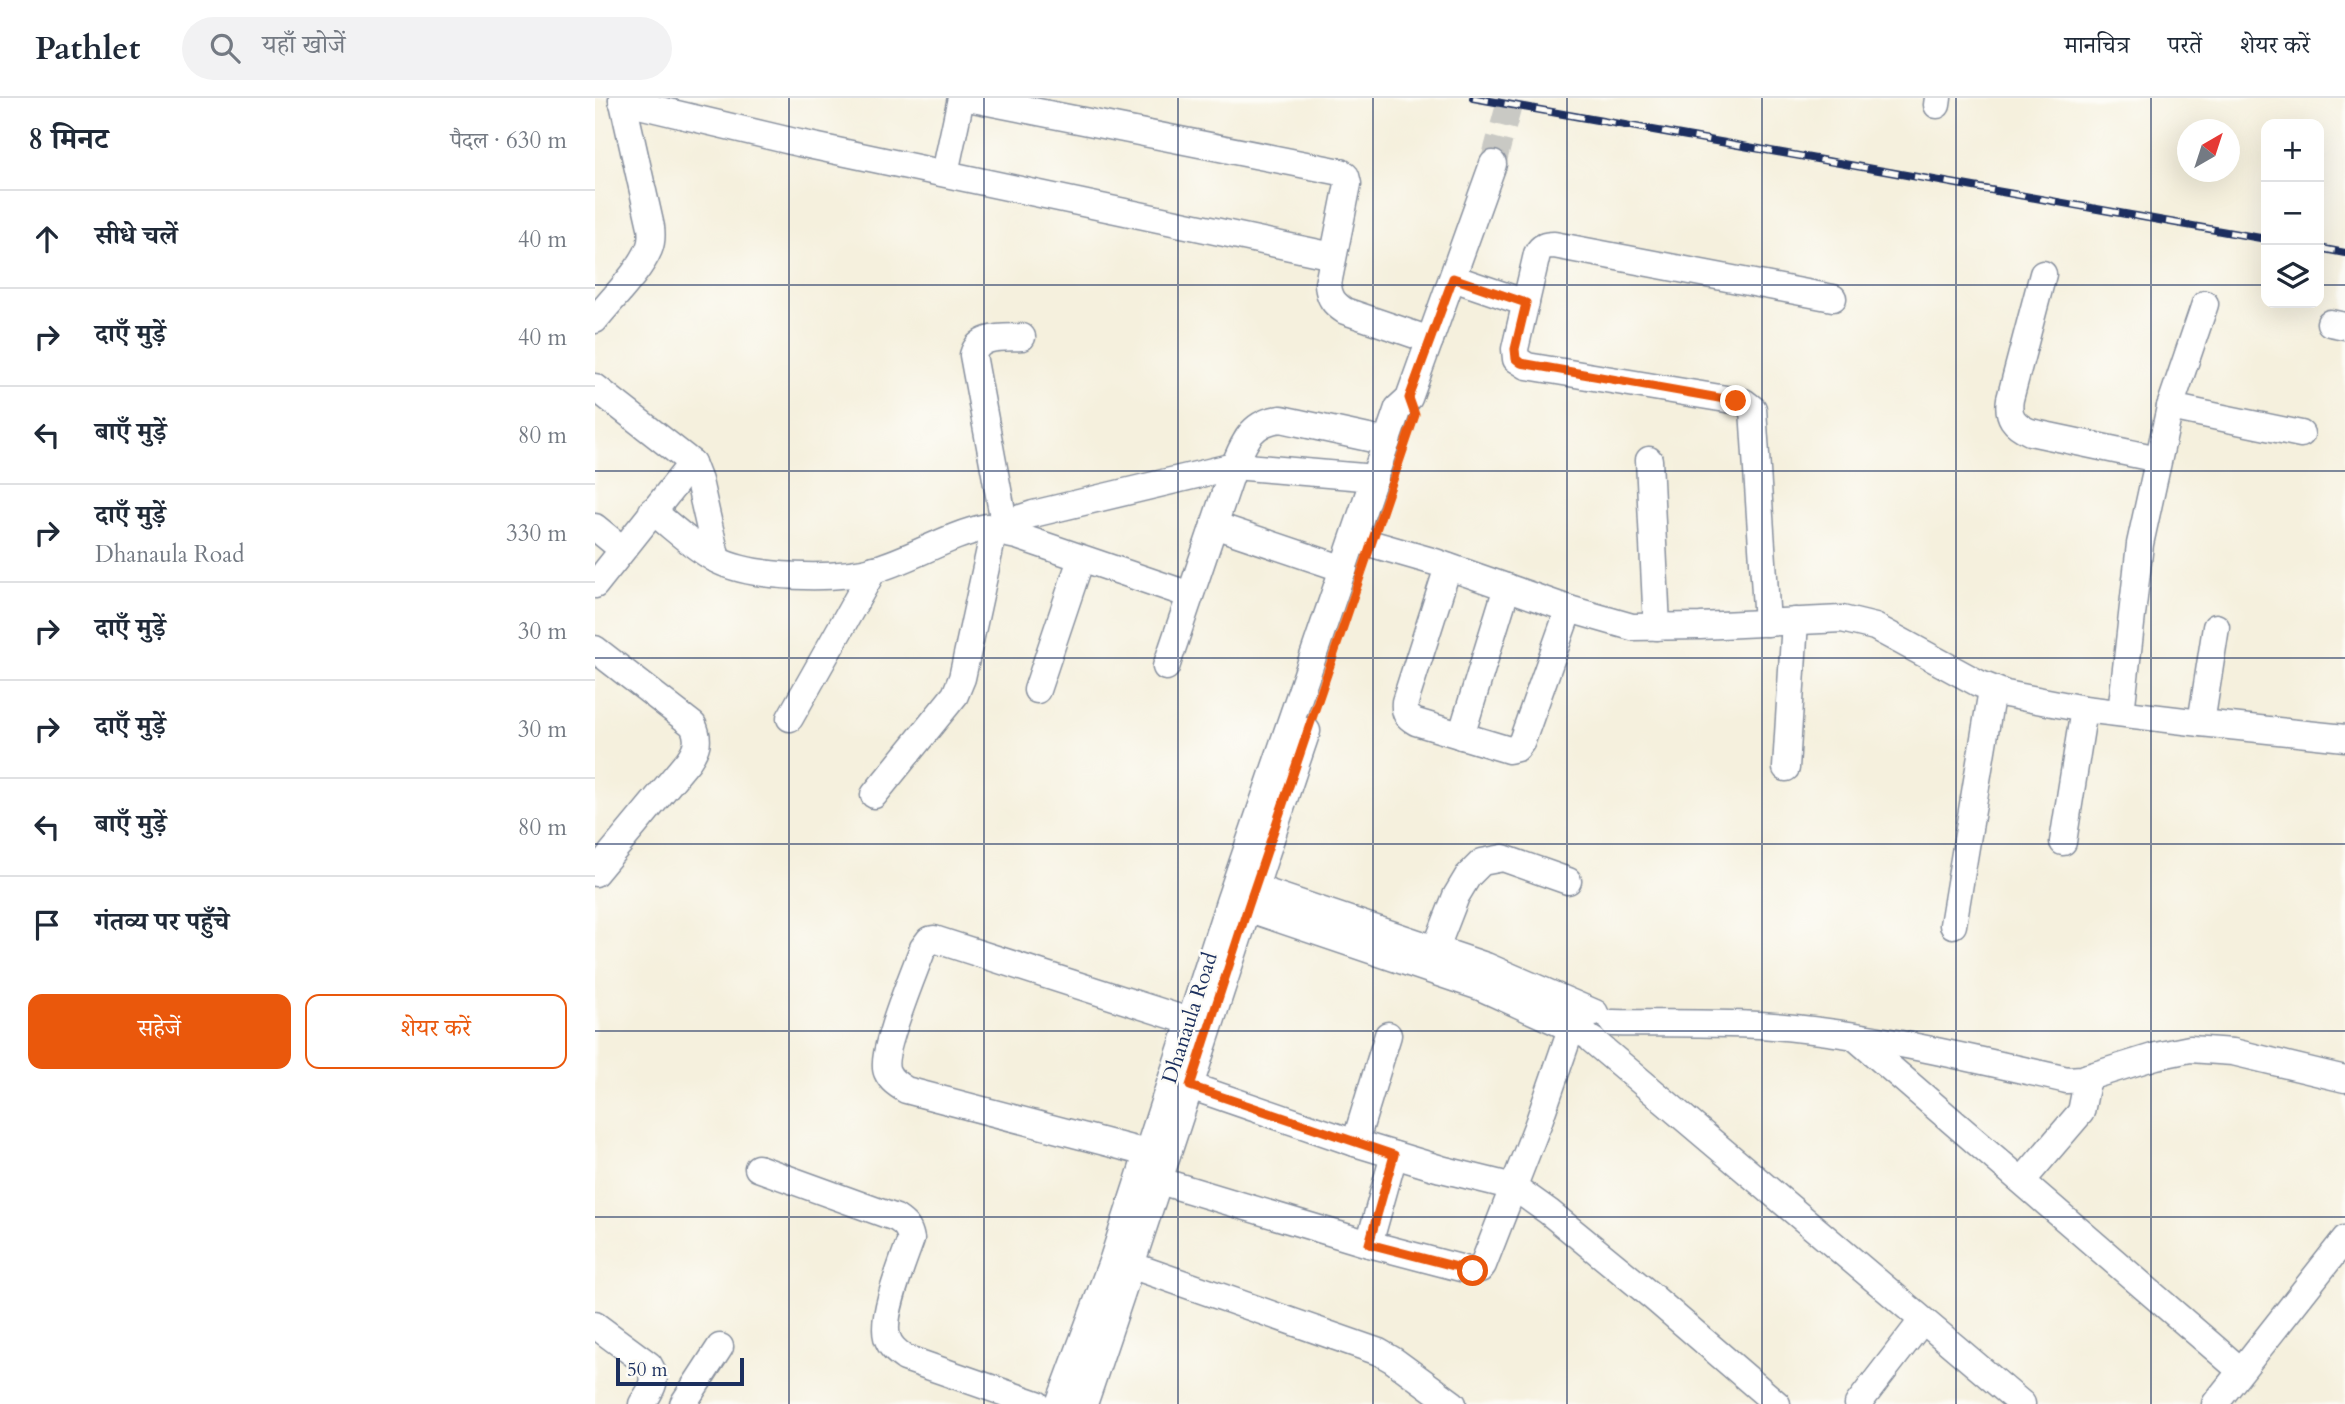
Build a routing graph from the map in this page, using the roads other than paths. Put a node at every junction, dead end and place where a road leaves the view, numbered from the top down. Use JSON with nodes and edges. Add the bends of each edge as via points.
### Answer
{"nodes":[{"id":1,"x":961,"y":98,"type":"edge"},
{"id":2,"x":968,"y":98,"type":"edge"},
{"id":3,"x":622,"y":99,"type":"edge"},
{"id":4,"x":691,"y":107,"type":"edge"},
{"id":5,"x":1493,"y":164,"type":"tunnel mouth"},
{"id":6,"x":944,"y":173,"type":"junction"},
{"id":7,"x":1333,"y":256,"type":"junction"},
{"id":8,"x":2043,"y":274,"type":"dead end"},
{"id":9,"x":1453,"y":278,"type":"junction"},
{"id":10,"x":1833,"y":298,"type":"dead end"},
{"id":11,"x":1526,"y":303,"type":"junction"},
{"id":12,"x":2205,"y":304,"type":"dead end"},
{"id":13,"x":595,"y":320,"type":"edge"},
{"id":14,"x":1022,"y":337,"type":"dead end"},
{"id":15,"x":1430,"y":340,"type":"junction"},
{"id":16,"x":595,"y":387,"type":"edge"},
{"id":17,"x":1409,"y":398,"type":"junction"},
{"id":18,"x":2171,"y":407,"type":"junction"},
{"id":19,"x":2301,"y":434,"type":"dead end"},
{"id":20,"x":1387,"y":442,"type":"junction"},
{"id":21,"x":2158,"y":459,"type":"junction"},
{"id":22,"x":1649,"y":460,"type":"dead end"},
{"id":23,"x":692,"y":463,"type":"junction"},
{"id":24,"x":1234,"y":466,"type":"junction"},
{"id":25,"x":1375,"y":478,"type":"junction"},
{"id":26,"x":652,"y":511,"type":"junction"},
{"id":27,"x":1214,"y":525,"type":"junction"},
{"id":28,"x":595,"y":527,"type":"edge"},
{"id":29,"x":996,"y":527,"type":"junction"},
{"id":30,"x":1363,"y":540,"type":"junction"},
{"id":31,"x":622,"y":549,"type":"junction"},
{"id":32,"x":1081,"y":559,"type":"junction"},
{"id":33,"x":717,"y":560,"type":"junction"},
{"id":34,"x":1448,"y":567,"type":"junction"},
{"id":35,"x":874,"y":569,"type":"junction"},
{"id":36,"x":1345,"y":569,"type":"junction"},
{"id":37,"x":595,"y":585,"type":"edge"},
{"id":38,"x":1507,"y":587,"type":"junction"},
{"id":39,"x":1190,"y":595,"type":"junction"},
{"id":40,"x":1569,"y":609,"type":"junction"},
{"id":41,"x":1795,"y":621,"type":"junction"},
{"id":42,"x":1767,"y":623,"type":"junction"},
{"id":43,"x":1657,"y":627,"type":"junction"},
{"id":44,"x":2216,"y":627,"type":"dead end"},
{"id":45,"x":595,"y":649,"type":"edge"},
{"id":46,"x":1165,"y":667,"type":"dead end"},
{"id":47,"x":1037,"y":690,"type":"dead end"},
{"id":48,"x":1992,"y":690,"type":"junction"},
{"id":49,"x":2084,"y":709,"type":"junction"},
{"id":50,"x":2121,"y":713,"type":"junction"},
{"id":51,"x":790,"y":718,"type":"dead end"},
{"id":52,"x":2201,"y":723,"type":"junction"},
{"id":53,"x":1461,"y":736,"type":"junction"},
{"id":54,"x":2345,"y":738,"type":"edge"},
{"id":55,"x":1786,"y":768,"type":"dead end"},
{"id":56,"x":874,"y":795,"type":"dead end"},
{"id":57,"x":2063,"y":842,"type":"dead end"},
{"id":58,"x":595,"y":873,"type":"edge"},
{"id":59,"x":1568,"y":881,"type":"dead end"},
{"id":60,"x":1242,"y":894,"type":"junction"},
{"id":61,"x":1953,"y":925,"type":"dead end"},
{"id":62,"x":1432,"y":958,"type":"junction"},
{"id":63,"x":1189,"y":1021,"type":"junction"},
{"id":64,"x":1592,"y":1028,"type":"junction"},
{"id":65,"x":1388,"y":1035,"type":"dead end"},
{"id":66,"x":1856,"y":1038,"type":"junction"},
{"id":67,"x":2088,"y":1077,"type":"junction"},
{"id":68,"x":2345,"y":1079,"type":"edge"},
{"id":69,"x":1190,"y":1086,"type":"junction"},
{"id":70,"x":1355,"y":1143,"type":"junction"},
{"id":71,"x":1394,"y":1155,"type":"junction"},
{"id":72,"x":1158,"y":1164,"type":"junction"},
{"id":73,"x":758,"y":1168,"type":"dead end"},
{"id":74,"x":2022,"y":1181,"type":"junction"},
{"id":75,"x":1514,"y":1187,"type":"junction"},
{"id":76,"x":1369,"y":1244,"type":"junction"},
{"id":77,"x":2343,"y":1247,"type":"edge"},
{"id":78,"x":1122,"y":1262,"type":"junction"},
{"id":79,"x":1922,"y":1321,"type":"junction"},
{"id":80,"x":595,"y":1325,"type":"edge"},
{"id":81,"x":720,"y":1347,"type":"dead end"},
{"id":82,"x":2241,"y":1370,"type":"junction"},
{"id":83,"x":642,"y":1404,"type":"edge"},
{"id":84,"x":683,"y":1404,"type":"edge"},
{"id":85,"x":1037,"y":1404,"type":"edge"},
{"id":86,"x":1059,"y":1404,"type":"edge"},
{"id":87,"x":1084,"y":1404,"type":"edge"},
{"id":88,"x":1453,"y":1404,"type":"edge"},
{"id":89,"x":1777,"y":1404,"type":"edge"},
{"id":90,"x":1858,"y":1404,"type":"edge"},
{"id":91,"x":2022,"y":1404,"type":"edge"},
{"id":92,"x":2215,"y":1404,"type":"edge"}],
"edges":[{"from":1,"to":6,"type":"street"},
{"from":2,"to":7,"type":"street","via":[[1341,172],[1348,184]]},
{"from":3,"to":4,"type":"street"},
{"from":3,"to":13,"type":"street","via":[[652,240],[641,263]]},
{"from":4,"to":6,"type":"street"},
{"from":5,"to":9,"type":"street","name":"Dhanaula Road"},
{"from":6,"to":7,"type":"street"},
{"from":7,"to":15,"type":"street","via":[[1328,284],[1335,305]]},
{"from":8,"to":21,"type":"street","via":[[2010,399],[2010,418],[2031,432]]},
{"from":9,"to":11,"type":"street"},
{"from":9,"to":15,"type":"street","name":"Dhanaula Road"},
{"from":10,"to":11,"type":"street","via":[[1546,245],[1537,254]]},
{"from":11,"to":42,"type":"street","via":[[1515,349],[1521,363],[1744,402],[1753,409]]},
{"from":12,"to":18,"type":"street"},
{"from":14,"to":29,"type":"street","via":[[986,340],[975,347],[973,355]]},
{"from":15,"to":17,"type":"street","name":"Dhanaula Road"},
{"from":16,"to":23,"type":"street"},
{"from":17,"to":20,"type":"street","name":"Dhanaula Road","via":[[1398,408]]},
{"from":17,"to":30,"type":"street","name":"Dhanaula Road","via":[[1415,415]]},
{"from":18,"to":19,"type":"street"},
{"from":18,"to":21,"type":"street"},
{"from":20,"to":24,"type":"street","via":[[1281,419],[1267,420],[1255,428]]},
{"from":20,"to":25,"type":"street","name":"Dhanaula Road"},
{"from":21,"to":50,"type":"street","via":[[2140,544]]},
{"from":22,"to":43,"type":"street"},
{"from":23,"to":26,"type":"street"},
{"from":23,"to":33,"type":"street"},
{"from":24,"to":25,"type":"street"},
{"from":24,"to":27,"type":"street"},
{"from":24,"to":29,"type":"street","via":[[1033,513]]},
{"from":25,"to":30,"type":"street","name":"Dhanaula Road"},
{"from":26,"to":31,"type":"street"},
{"from":26,"to":33,"type":"street"},
{"from":27,"to":36,"type":"street"},
{"from":27,"to":39,"type":"street"},
{"from":28,"to":31,"type":"street"},
{"from":29,"to":32,"type":"street"},
{"from":29,"to":35,"type":"street","via":[[967,532]]},
{"from":29,"to":56,"type":"street","via":[[955,695]]},
{"from":30,"to":34,"type":"street"},
{"from":30,"to":36,"type":"street","name":"Dhanaula Road"},
{"from":30,"to":60,"type":"street","name":"Dhanaula Road"},
{"from":31,"to":37,"type":"street"},
{"from":32,"to":39,"type":"street"},
{"from":32,"to":47,"type":"street"},
{"from":33,"to":35,"type":"street","via":[[773,575]]},
{"from":34,"to":38,"type":"street"},
{"from":34,"to":53,"type":"street","via":[[1405,709],[1416,723]]},
{"from":35,"to":51,"type":"street"},
{"from":36,"to":60,"type":"street","name":"Dhanaula Road"},
{"from":38,"to":40,"type":"street"},
{"from":38,"to":53,"type":"street"},
{"from":39,"to":46,"type":"street"},
{"from":40,"to":43,"type":"street","via":[[1632,627]]},
{"from":40,"to":53,"type":"street","via":[[1517,748],[1509,750]]},
{"from":41,"to":42,"type":"street"},
{"from":41,"to":48,"type":"street","via":[[1842,619],[1875,627]]},
{"from":41,"to":55,"type":"street"},
{"from":42,"to":43,"type":"street"},
{"from":44,"to":52,"type":"street"},
{"from":45,"to":58,"type":"street","via":[[694,725],[699,737],[688,761]]},
{"from":48,"to":49,"type":"street"},
{"from":48,"to":61,"type":"street"},
{"from":49,"to":50,"type":"street"},
{"from":49,"to":57,"type":"street"},
{"from":50,"to":52,"type":"street"},
{"from":52,"to":54,"type":"street"},
{"from":59,"to":62,"type":"street","via":[[1503,858],[1482,862],[1456,896]]},
{"from":60,"to":62,"type":"street"},
{"from":60,"to":63,"type":"street","name":"Dhanaula Road"},
{"from":60,"to":69,"type":"street","name":"Dhanaula Road"},
{"from":62,"to":64,"type":"street","via":[[1480,987]]},
{"from":63,"to":72,"type":"street","name":"Dhanaula Road"},
{"from":63,"to":72,"type":"street","via":[[933,939],[923,948],[888,1045],[885,1070],[906,1090]]},
{"from":64,"to":66,"type":"street","via":[[1774,1027]]},
{"from":64,"to":75,"type":"street"},
{"from":64,"to":79,"type":"street"},
{"from":65,"to":70,"type":"street"},
{"from":66,"to":67,"type":"street","via":[[1930,1049],[2067,1080]]},
{"from":66,"to":74,"type":"street"},
{"from":67,"to":68,"type":"street","via":[[2190,1049],[2233,1052]]},
{"from":67,"to":74,"type":"street","via":[[2081,1112]]},
{"from":69,"to":70,"type":"street"},
{"from":69,"to":72,"type":"street","name":"Dhanaula Road"},
{"from":70,"to":71,"type":"street"},
{"from":71,"to":75,"type":"street"},
{"from":71,"to":76,"type":"street"},
{"from":72,"to":76,"type":"street"},
{"from":72,"to":78,"type":"street","name":"Dhanaula Road"},
{"from":73,"to":85,"type":"street","via":[[905,1224],[911,1239],[886,1318],[893,1349],[905,1358]]},
{"from":74,"to":82,"type":"street"},
{"from":75,"to":76,"type":"street","via":[[1478,1270]]},
{"from":75,"to":89,"type":"street"},
{"from":77,"to":82,"type":"street"},
{"from":78,"to":86,"type":"street","name":"Dhanaula Road"},
{"from":78,"to":87,"type":"street","name":"Dhanaula Road"},
{"from":78,"to":88,"type":"street","via":[[1380,1352]]},
{"from":79,"to":90,"type":"street"},
{"from":79,"to":91,"type":"street"},
{"from":80,"to":83,"type":"street","via":[[654,1373],[653,1388]]},
{"from":81,"to":84,"type":"street"},
{"from":82,"to":92,"type":"street"}]}
